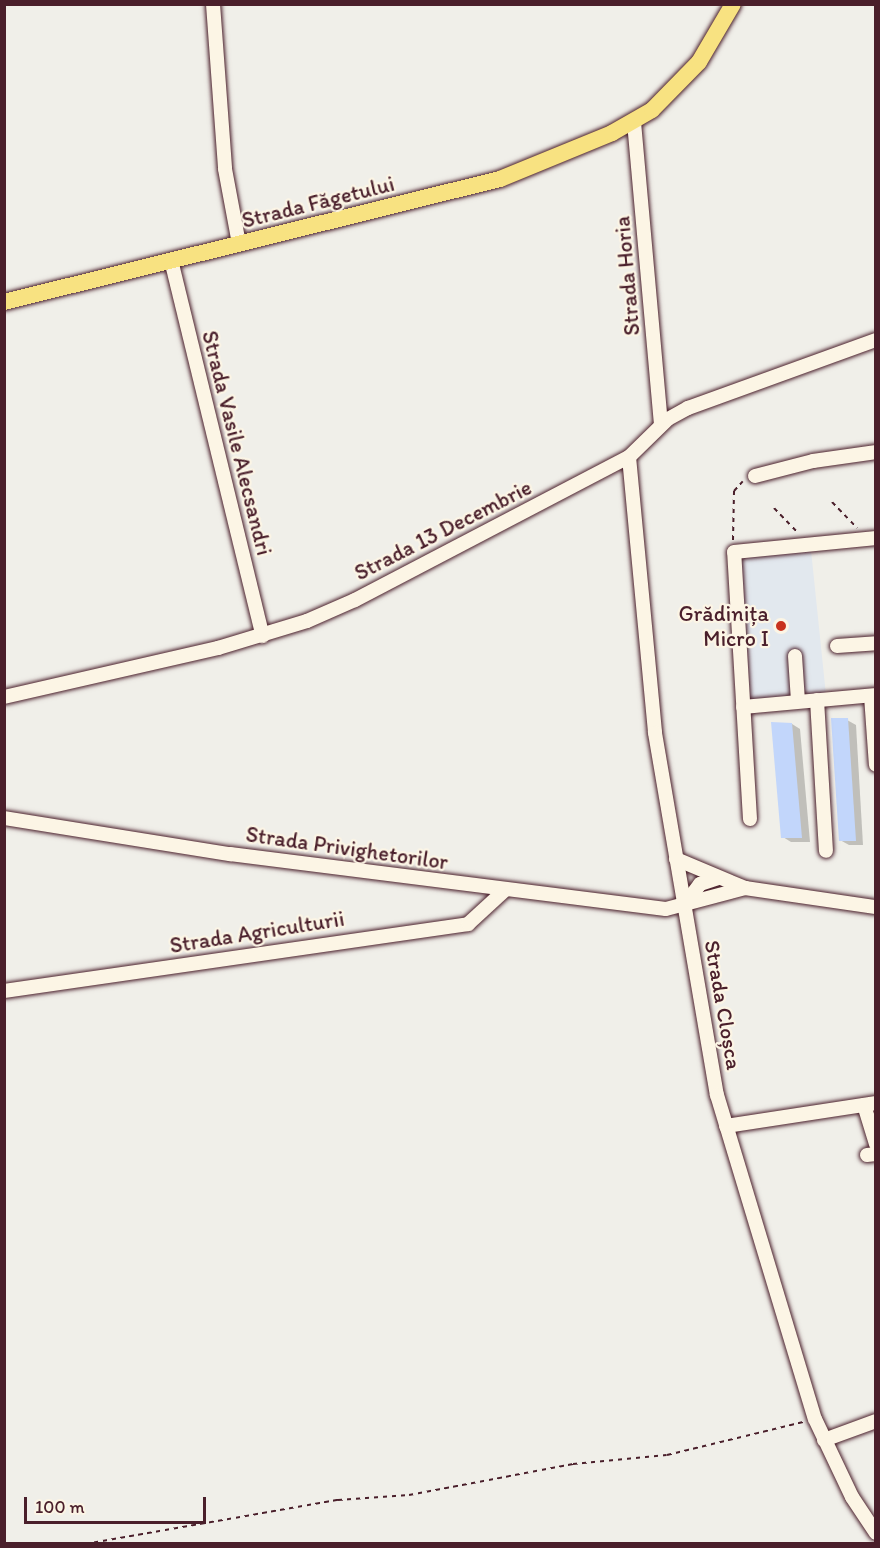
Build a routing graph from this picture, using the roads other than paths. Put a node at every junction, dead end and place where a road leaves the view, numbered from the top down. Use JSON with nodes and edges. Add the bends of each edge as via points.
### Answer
{"nodes":[{"id":1,"x":213,"y":4,"type":"edge"},
{"id":2,"x":733,"y":4,"type":"edge"},
{"id":3,"x":634,"y":122,"type":"junction"},
{"id":4,"x":239,"y":244,"type":"junction"},
{"id":5,"x":171,"y":260,"type":"junction"},
{"id":6,"x":4,"y":302,"type":"edge"},
{"id":7,"x":876,"y":340,"type":"edge"},
{"id":8,"x":662,"y":425,"type":"junction"},
{"id":9,"x":876,"y":452,"type":"edge"},
{"id":10,"x":629,"y":458,"type":"junction"},
{"id":11,"x":754,"y":476,"type":"road end"},
{"id":12,"x":871,"y":538,"type":"edge"},
{"id":13,"x":263,"y":636,"type":"junction"},
{"id":14,"x":876,"y":643,"type":"edge"},
{"id":15,"x":837,"y":646,"type":"dead end"},
{"id":16,"x":795,"y":656,"type":"dead end"},
{"id":17,"x":873,"y":695,"type":"edge"},
{"id":18,"x":4,"y":698,"type":"edge"},
{"id":19,"x":817,"y":700,"type":"junction"},
{"id":20,"x":798,"y":701,"type":"junction"},
{"id":21,"x":743,"y":707,"type":"junction"},
{"id":22,"x":876,"y":765,"type":"edge"},
{"id":23,"x":4,"y":818,"type":"edge"},
{"id":24,"x":750,"y":819,"type":"dead end"},
{"id":25,"x":826,"y":851,"type":"dead end"},
{"id":26,"x":676,"y":860,"type":"junction"},
{"id":27,"x":718,"y":878,"type":"junction"},
{"id":28,"x":745,"y":888,"type":"junction"},
{"id":29,"x":504,"y":891,"type":"junction"},
{"id":30,"x":685,"y":904,"type":"junction"},
{"id":31,"x":876,"y":907,"type":"edge"},
{"id":32,"x":4,"y":992,"type":"edge"},
{"id":33,"x":870,"y":1104,"type":"edge"},
{"id":34,"x":726,"y":1126,"type":"junction"},
{"id":35,"x":873,"y":1151,"type":"edge"},
{"id":36,"x":876,"y":1421,"type":"edge"},
{"id":37,"x":824,"y":1440,"type":"junction"},
{"id":38,"x":876,"y":1533,"type":"edge"}],
"edges":[{"from":1,"to":4,"type":"street","via":[[225,169]]},
{"from":2,"to":3,"type":"main road","name":"Strada Făgetului","via":[[699,62],[670,94]]},
{"from":3,"to":4,"type":"main road","name":"Strada Făgetului","via":[[484,184]]},
{"from":3,"to":8,"type":"street","name":"Strada Horia"},
{"from":4,"to":5,"type":"main road","name":"Strada Făgetului"},
{"from":5,"to":6,"type":"main road","name":"Strada Făgetului"},
{"from":5,"to":13,"type":"street","name":"Strada Vasile Alecsandri"},
{"from":7,"to":8,"type":"street","name":"Strada 13 Decembrie","via":[[687,408]]},
{"from":8,"to":10,"type":"street","name":"Strada 13 Decembrie"},
{"from":9,"to":11,"type":"street","via":[[813,461]]},
{"from":10,"to":13,"type":"street","name":"Strada 13 Decembrie","via":[[355,600]]},
{"from":10,"to":26,"type":"street","name":"Strada Cloșca","via":[[655,733]]},
{"from":12,"to":21,"type":"street","via":[[734,552]]},
{"from":13,"to":18,"type":"street","name":"Strada 13 Decembrie"},
{"from":14,"to":15,"type":"street"},
{"from":16,"to":20,"type":"street"},
{"from":17,"to":19,"type":"street"},
{"from":17,"to":22,"type":"street"},
{"from":19,"to":20,"type":"street"},
{"from":19,"to":25,"type":"street"},
{"from":20,"to":21,"type":"street"},
{"from":21,"to":24,"type":"street"},
{"from":23,"to":29,"type":"street","name":"Strada Privighetorilor"},
{"from":26,"to":27,"type":"street"},
{"from":26,"to":30,"type":"street","name":"Strada Cloșca"},
{"from":27,"to":28,"type":"street"},
{"from":27,"to":30,"type":"street","via":[[700,884]]},
{"from":28,"to":30,"type":"street","name":"Strada Privighetorilor"},
{"from":28,"to":31,"type":"street"},
{"from":29,"to":30,"type":"street","name":"Strada Privighetorilor","via":[[666,909]]},
{"from":29,"to":32,"type":"street","name":"Strada Agriculturii","via":[[468,924]]},
{"from":30,"to":34,"type":"street","name":"Strada Cloșca","via":[[717,1095]]},
{"from":33,"to":34,"type":"street"},
{"from":33,"to":35,"type":"street"},
{"from":34,"to":37,"type":"street","name":"Strada Cloșca"},
{"from":36,"to":37,"type":"street"},
{"from":37,"to":38,"type":"street","name":"Strada Cloșca","via":[[852,1497]]}]}
